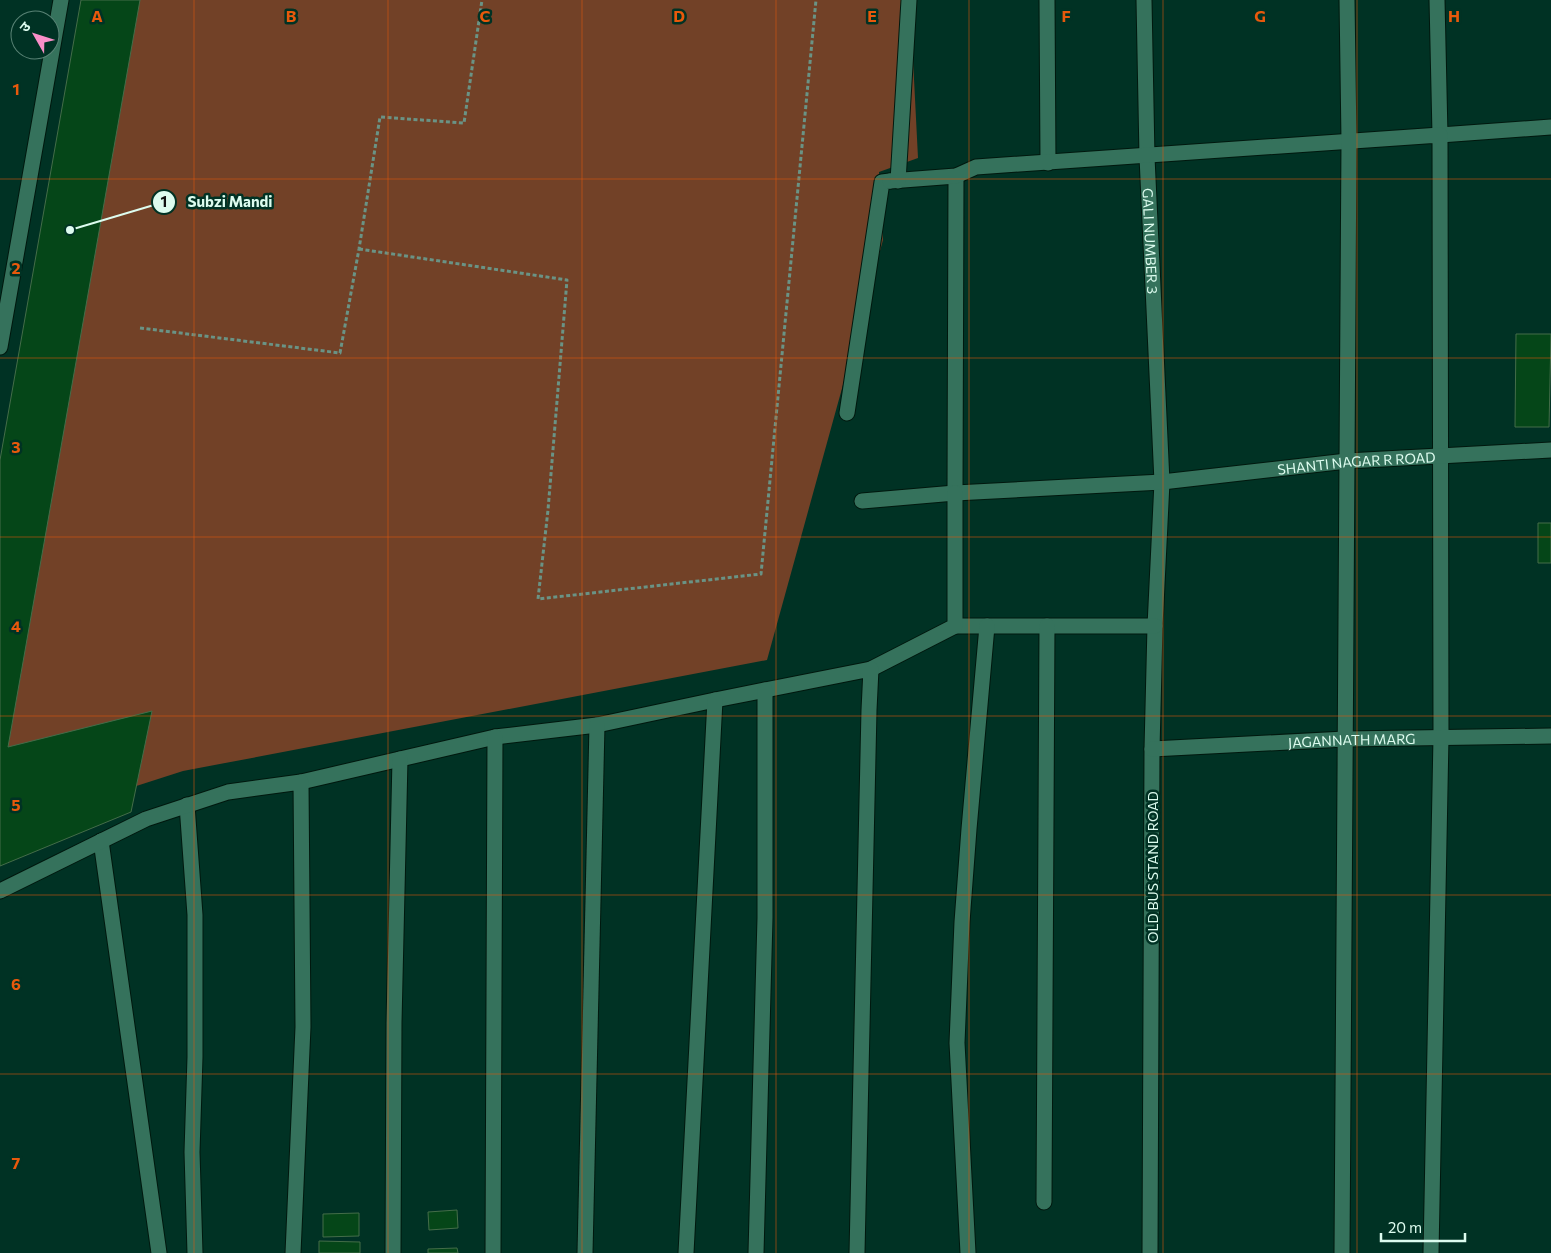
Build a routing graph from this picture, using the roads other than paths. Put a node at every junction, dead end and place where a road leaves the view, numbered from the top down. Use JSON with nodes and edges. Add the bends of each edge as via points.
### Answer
{"nodes":[{"id":1,"x":61,"y":0,"type":"edge"},
{"id":2,"x":909,"y":0,"type":"edge"},
{"id":3,"x":1047,"y":0,"type":"edge"},
{"id":4,"x":1144,"y":0,"type":"edge"},
{"id":5,"x":1347,"y":0,"type":"edge"},
{"id":6,"x":1437,"y":0,"type":"edge"},
{"id":7,"x":1551,"y":127,"type":"edge"},
{"id":8,"x":1440,"y":135,"type":"junction"},
{"id":9,"x":1349,"y":141,"type":"junction"},
{"id":10,"x":1147,"y":156,"type":"junction"},
{"id":11,"x":1048,"y":163,"type":"junction"},
{"id":12,"x":956,"y":176,"type":"junction"},
{"id":13,"x":894,"y":181,"type":"junction"},
{"id":14,"x":0,"y":347,"type":"edge"},
{"id":15,"x":847,"y":414,"type":"dead end"},
{"id":16,"x":1551,"y":450,"type":"edge"},
{"id":17,"x":1441,"y":456,"type":"junction"},
{"id":18,"x":1346,"y":462,"type":"junction"},
{"id":19,"x":1162,"y":482,"type":"junction"},
{"id":20,"x":955,"y":493,"type":"junction"},
{"id":21,"x":862,"y":501,"type":"dead end"},
{"id":22,"x":955,"y":626,"type":"junction"},
{"id":23,"x":987,"y":626,"type":"junction"},
{"id":24,"x":1047,"y":626,"type":"junction"},
{"id":25,"x":1155,"y":626,"type":"junction"},
{"id":26,"x":871,"y":669,"type":"junction"},
{"id":27,"x":765,"y":690,"type":"junction"},
{"id":28,"x":714,"y":700,"type":"junction"},
{"id":29,"x":597,"y":725,"type":"junction"},
{"id":30,"x":1551,"y":736,"type":"edge"},
{"id":31,"x":495,"y":737,"type":"junction"},
{"id":32,"x":1441,"y":737,"type":"junction"},
{"id":33,"x":1344,"y":739,"type":"junction"},
{"id":34,"x":1152,"y":749,"type":"junction"},
{"id":35,"x":400,"y":759,"type":"junction"},
{"id":36,"x":301,"y":782,"type":"junction"},
{"id":37,"x":187,"y":806,"type":"junction"},
{"id":38,"x":101,"y":841,"type":"junction"},
{"id":39,"x":0,"y":891,"type":"edge"},
{"id":40,"x":1044,"y":1202,"type":"dead end"},
{"id":41,"x":159,"y":1253,"type":"edge"},
{"id":42,"x":195,"y":1253,"type":"edge"},
{"id":43,"x":293,"y":1253,"type":"edge"},
{"id":44,"x":393,"y":1253,"type":"edge"},
{"id":45,"x":493,"y":1253,"type":"edge"},
{"id":46,"x":585,"y":1253,"type":"edge"},
{"id":47,"x":686,"y":1253,"type":"edge"},
{"id":48,"x":756,"y":1253,"type":"edge"},
{"id":49,"x":857,"y":1253,"type":"edge"},
{"id":50,"x":968,"y":1253,"type":"edge"},
{"id":51,"x":1150,"y":1253,"type":"edge"},
{"id":52,"x":1342,"y":1253,"type":"edge"},
{"id":53,"x":1431,"y":1253,"type":"edge"}],
"edges":[{"from":1,"to":14,"type":"street"},
{"from":2,"to":13,"type":"street"},
{"from":3,"to":11,"type":"street"},
{"from":4,"to":10,"type":"street","name":"GALI NUMBER 3"},
{"from":5,"to":9,"type":"street"},
{"from":6,"to":8,"type":"street"},
{"from":7,"to":8,"type":"street"},
{"from":8,"to":9,"type":"street"},
{"from":8,"to":17,"type":"street"},
{"from":9,"to":10,"type":"street"},
{"from":9,"to":18,"type":"street"},
{"from":10,"to":11,"type":"street"},
{"from":10,"to":19,"type":"street","name":"GALI NUMBER 3"},
{"from":11,"to":12,"type":"street","via":[[976,167]]},
{"from":12,"to":13,"type":"street"},
{"from":12,"to":20,"type":"street"},
{"from":13,"to":15,"type":"street","via":[[882,182]]},
{"from":16,"to":17,"type":"street","name":"SHANTI NAGAR R ROAD"},
{"from":17,"to":18,"type":"street","name":"SHANTI NAGAR R ROAD"},
{"from":17,"to":32,"type":"street"},
{"from":18,"to":19,"type":"street","name":"SHANTI NAGAR R ROAD"},
{"from":18,"to":33,"type":"street"},
{"from":19,"to":20,"type":"street","name":"SHANTI NAGAR R ROAD"},
{"from":19,"to":25,"type":"street","name":"OLD BUS STAND ROAD"},
{"from":20,"to":21,"type":"street","name":"SHANTI NAGAR R ROAD"},
{"from":20,"to":22,"type":"street"},
{"from":22,"to":23,"type":"street"},
{"from":22,"to":26,"type":"street"},
{"from":23,"to":24,"type":"street"},
{"from":23,"to":50,"type":"street","via":[[962,922],[957,1042]]},
{"from":24,"to":25,"type":"street"},
{"from":24,"to":40,"type":"street"},
{"from":25,"to":34,"type":"street","name":"OLD BUS STAND ROAD"},
{"from":26,"to":27,"type":"street"},
{"from":26,"to":49,"type":"street"},
{"from":27,"to":28,"type":"street"},
{"from":27,"to":48,"type":"street","via":[[765,918]]},
{"from":28,"to":29,"type":"street"},
{"from":28,"to":47,"type":"street"},
{"from":29,"to":31,"type":"street"},
{"from":29,"to":46,"type":"street"},
{"from":30,"to":32,"type":"street","name":"JAGANNATH MARG"},
{"from":31,"to":35,"type":"street"},
{"from":31,"to":45,"type":"street"},
{"from":32,"to":33,"type":"street","name":"JAGANNATH MARG"},
{"from":32,"to":53,"type":"street"},
{"from":33,"to":34,"type":"street","name":"JAGANNATH MARG"},
{"from":33,"to":52,"type":"street"},
{"from":34,"to":51,"type":"street","name":"OLD BUS STAND ROAD"},
{"from":35,"to":36,"type":"street"},
{"from":35,"to":44,"type":"street"},
{"from":36,"to":37,"type":"street","via":[[228,792]]},
{"from":36,"to":43,"type":"street","via":[[303,1027]]},
{"from":37,"to":38,"type":"street","via":[[146,819]]},
{"from":37,"to":42,"type":"street","via":[[195,915],[192,1152]]},
{"from":38,"to":39,"type":"street"},
{"from":38,"to":41,"type":"street"}]}
